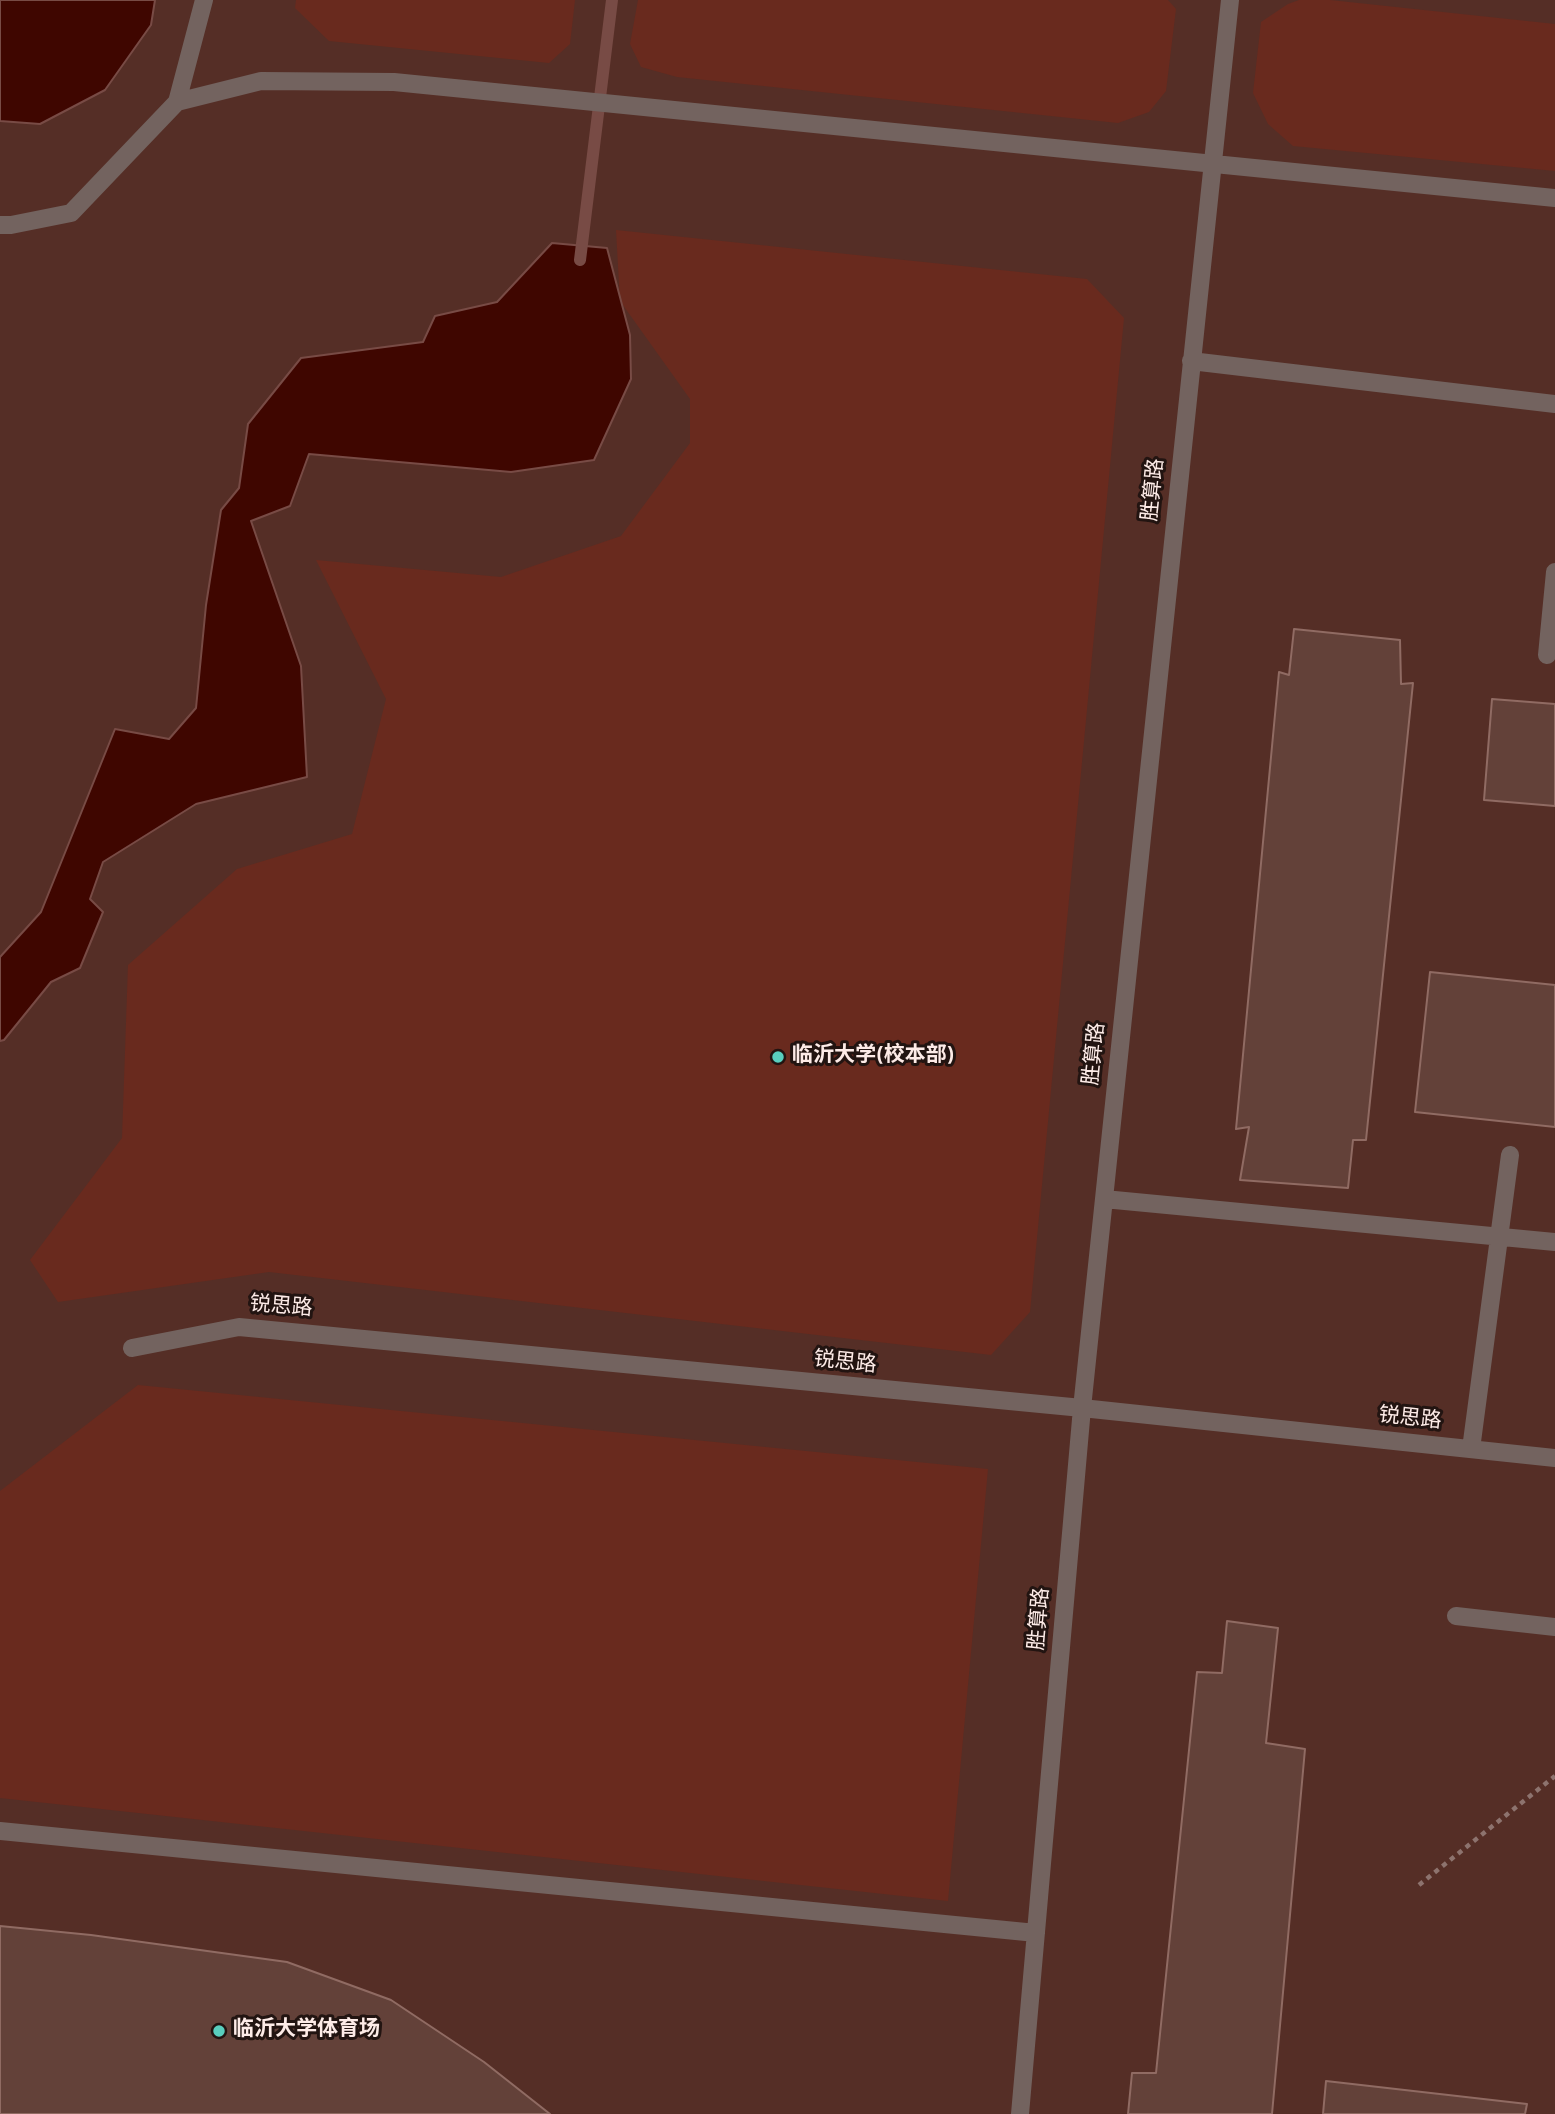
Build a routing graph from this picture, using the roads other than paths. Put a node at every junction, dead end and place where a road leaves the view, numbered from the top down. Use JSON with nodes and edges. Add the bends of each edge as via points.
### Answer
{"nodes":[{"id":1,"x":204,"y":0,"type":"edge"},
{"id":2,"x":1230,"y":0,"type":"edge"},
{"id":3,"x":177,"y":102,"type":"junction"},
{"id":4,"x":1212,"y":162,"type":"junction"},
{"id":5,"x":1555,"y":198,"type":"edge"},
{"id":6,"x":4,"y":222,"type":"edge"},
{"id":7,"x":1191,"y":362,"type":"junction"},
{"id":8,"x":1555,"y":404,"type":"edge"},
{"id":9,"x":1555,"y":572,"type":"edge"},
{"id":10,"x":1547,"y":655,"type":"dead end"},
{"id":11,"x":1510,"y":1155,"type":"dead end"},
{"id":12,"x":1104,"y":1199,"type":"junction"},
{"id":13,"x":1500,"y":1237,"type":"junction"},
{"id":14,"x":1555,"y":1242,"type":"edge"},
{"id":15,"x":132,"y":1348,"type":"dead end"},
{"id":16,"x":1082,"y":1408,"type":"junction"},
{"id":17,"x":1471,"y":1449,"type":"junction"},
{"id":18,"x":1555,"y":1458,"type":"edge"},
{"id":19,"x":1456,"y":1616,"type":"dead end"},
{"id":20,"x":1555,"y":1627,"type":"edge"},
{"id":21,"x":0,"y":1831,"type":"edge"},
{"id":22,"x":1035,"y":1933,"type":"junction"},
{"id":23,"x":1020,"y":2114,"type":"edge"}],
"edges":[{"from":1,"to":3,"type":"lane"},
{"from":2,"to":4,"type":"lane","name":"胜算路"},
{"from":3,"to":4,"type":"lane","via":[[261,81],[394,82]]},
{"from":3,"to":6,"type":"lane","via":[[71,213]]},
{"from":4,"to":5,"type":"lane"},
{"from":4,"to":7,"type":"lane","name":"胜算路"},
{"from":7,"to":8,"type":"lane"},
{"from":7,"to":12,"type":"lane","name":"胜算路"},
{"from":9,"to":10,"type":"lane"},
{"from":11,"to":13,"type":"lane"},
{"from":12,"to":13,"type":"lane"},
{"from":12,"to":16,"type":"lane","name":"胜算路"},
{"from":13,"to":14,"type":"lane"},
{"from":13,"to":17,"type":"lane"},
{"from":15,"to":16,"type":"lane","name":"锐思路","via":[[239,1327]]},
{"from":16,"to":17,"type":"lane","name":"锐思路"},
{"from":16,"to":22,"type":"lane","name":"胜算路"},
{"from":17,"to":18,"type":"lane","name":"锐思路"},
{"from":19,"to":20,"type":"lane"},
{"from":21,"to":22,"type":"lane"},
{"from":22,"to":23,"type":"lane","name":"胜算路"}]}
